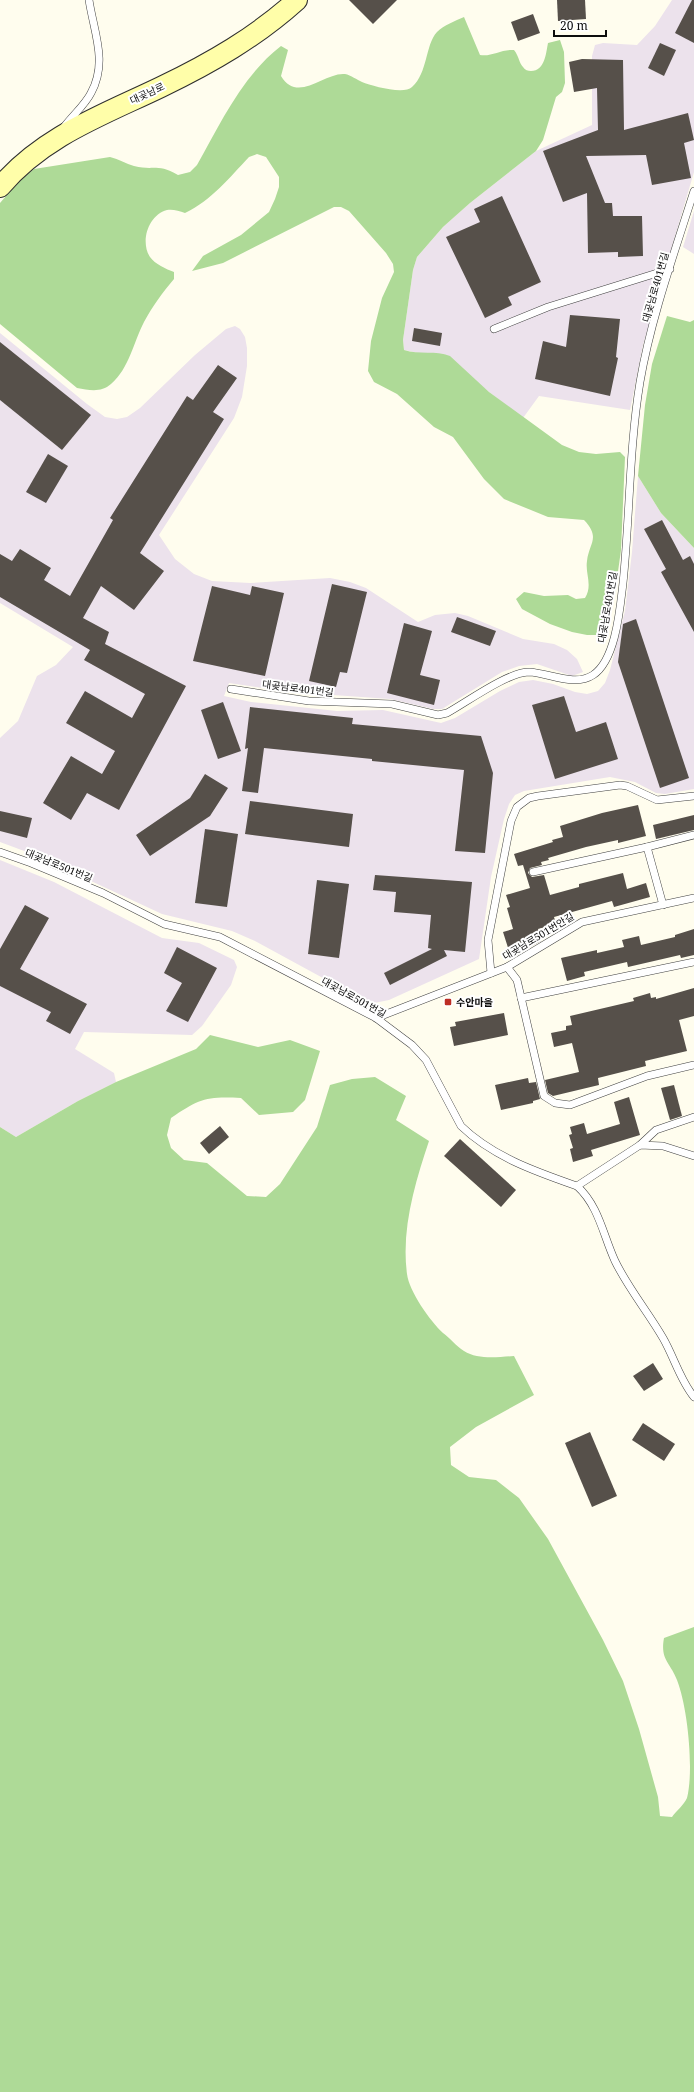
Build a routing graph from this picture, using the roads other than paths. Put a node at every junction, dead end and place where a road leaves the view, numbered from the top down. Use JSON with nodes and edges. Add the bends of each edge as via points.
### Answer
{"nodes":[{"id":1,"x":89,"y":0,"type":"edge"},
{"id":2,"x":296,"y":0,"type":"edge"},
{"id":3,"x":52,"y":140,"type":"junction"},
{"id":4,"x":0,"y":187,"type":"edge"},
{"id":5,"x":694,"y":191,"type":"edge"},
{"id":6,"x":670,"y":269,"type":"junction"},
{"id":7,"x":494,"y":329,"type":"dead end"},
{"id":8,"x":231,"y":689,"type":"dead end"},
{"id":9,"x":694,"y":796,"type":"edge"},
{"id":10,"x":694,"y":835,"type":"edge"},
{"id":11,"x":647,"y":847,"type":"junction"},
{"id":12,"x":0,"y":852,"type":"edge"},
{"id":13,"x":533,"y":872,"type":"dead end"},
{"id":14,"x":694,"y":898,"type":"edge"},
{"id":15,"x":663,"y":905,"type":"junction"},
{"id":16,"x":694,"y":962,"type":"edge"},
{"id":17,"x":507,"y":967,"type":"junction"},
{"id":18,"x":491,"y":973,"type":"junction"},
{"id":19,"x":521,"y":998,"type":"junction"},
{"id":20,"x":376,"y":1018,"type":"junction"},
{"id":21,"x":694,"y":1065,"type":"edge"},
{"id":22,"x":694,"y":1117,"type":"edge"},
{"id":23,"x":640,"y":1145,"type":"junction"},
{"id":24,"x":694,"y":1156,"type":"edge"},
{"id":25,"x":577,"y":1186,"type":"junction"},
{"id":26,"x":694,"y":1397,"type":"edge"}],
"edges":[{"from":1,"to":3,"type":"lane","via":[[100,72],[91,95]]},
{"from":2,"to":3,"type":"street","name":"대곶남로","via":[[228,53]]},
{"from":3,"to":4,"type":"street","name":"대곶남로","via":[[31,155]]},
{"from":5,"to":6,"type":"lane","name":"대곶남로401번길"},
{"from":6,"to":7,"type":"lane","via":[[548,307]]},
{"from":6,"to":8,"type":"lane","name":"대곶남로401번길","via":[[640,380],[621,595],[608,657],[601,669],[582,680],[527,672],[510,676],[447,713],[438,715],[392,704],[309,701]]},
{"from":9,"to":18,"type":"lane","via":[[657,800],[627,786],[603,786],[529,798],[517,807],[508,834],[488,940]]},
{"from":10,"to":11,"type":"lane"},
{"from":11,"to":13,"type":"lane"},
{"from":11,"to":15,"type":"lane"},
{"from":12,"to":20,"type":"lane","name":"대곶남로501번길","via":[[103,894],[164,924],[220,937]]},
{"from":14,"to":15,"type":"lane","name":"대곶남로501번안길"},
{"from":15,"to":17,"type":"lane","name":"대곶남로501번안길","via":[[582,922]]},
{"from":16,"to":19,"type":"lane"},
{"from":17,"to":18,"type":"lane","name":"대곶남로501번안길"},
{"from":17,"to":19,"type":"lane","via":[[517,980]]},
{"from":18,"to":20,"type":"lane","name":"대곶남로501번안길"},
{"from":19,"to":21,"type":"lane","via":[[544,1096],[555,1103],[570,1105],[647,1076]]},
{"from":20,"to":25,"type":"lane","name":"대곶남로501번길","via":[[412,1045],[426,1060],[461,1126],[470,1134],[511,1160]]},
{"from":22,"to":23,"type":"lane","via":[[656,1130]]},
{"from":23,"to":24,"type":"lane","via":[[663,1146]]},
{"from":23,"to":25,"type":"lane"},
{"from":25,"to":26,"type":"lane","via":[[586,1194],[593,1206],[621,1274],[663,1339]]}]}
